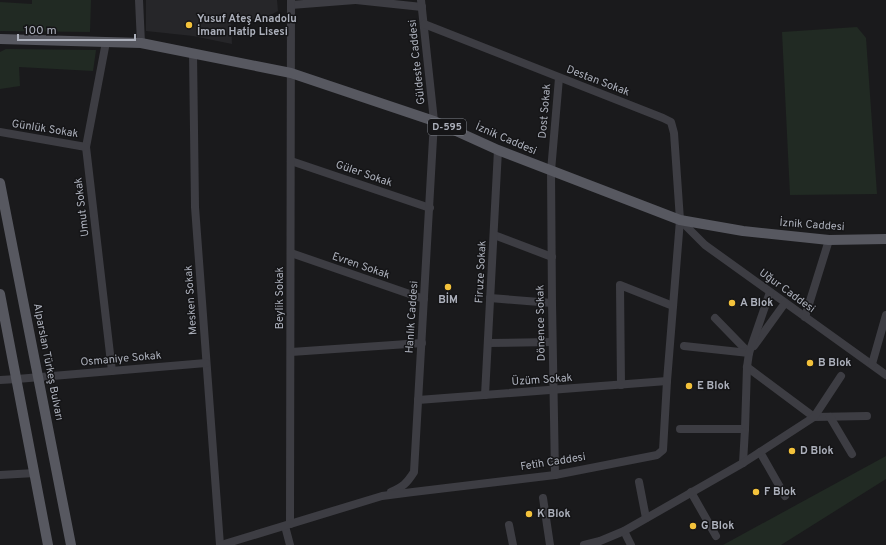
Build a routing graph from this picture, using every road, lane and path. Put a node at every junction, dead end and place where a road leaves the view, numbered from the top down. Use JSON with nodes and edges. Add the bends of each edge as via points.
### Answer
{"nodes":[{"id":1,"x":139,"y":0,"type":"edge"},
{"id":2,"x":356,"y":0,"type":"edge"},
{"id":3,"x":291,"y":3,"type":"edge"},
{"id":4,"x":422,"y":4,"type":"edge"},
{"id":5,"x":424,"y":24,"type":"junction"},
{"id":6,"x":0,"y":39,"type":"edge"},
{"id":7,"x":106,"y":42,"type":"junction"},
{"id":8,"x":141,"y":43,"type":"junction"},
{"id":9,"x":193,"y":53,"type":"junction"},
{"id":10,"x":291,"y":73,"type":"junction"},
{"id":11,"x":559,"y":78,"type":"junction"},
{"id":12,"x":434,"y":122,"type":"junction"},
{"id":13,"x":0,"y":132,"type":"edge"},
{"id":14,"x":86,"y":147,"type":"junction"},
{"id":15,"x":498,"y":150,"type":"junction"},
{"id":16,"x":291,"y":160,"type":"junction"},
{"id":17,"x":552,"y":171,"type":"junction"},
{"id":18,"x":0,"y":183,"type":"edge"},
{"id":19,"x":430,"y":208,"type":"junction"},
{"id":20,"x":680,"y":220,"type":"junction"},
{"id":21,"x":494,"y":235,"type":"junction"},
{"id":22,"x":886,"y":239,"type":"edge"},
{"id":23,"x":829,"y":240,"type":"junction"},
{"id":24,"x":291,"y":253,"type":"junction"},
{"id":25,"x":552,"y":257,"type":"junction"},
{"id":26,"x":770,"y":292,"type":"junction"},
{"id":27,"x":0,"y":294,"type":"edge"},
{"id":28,"x":490,"y":298,"type":"junction"},
{"id":29,"x":424,"y":299,"type":"junction"},
{"id":30,"x":552,"y":303,"type":"junction"},
{"id":31,"x":785,"y":303,"type":"junction"},
{"id":32,"x":673,"y":306,"type":"junction"},
{"id":33,"x":886,"y":315,"type":"edge"},
{"id":34,"x":805,"y":317,"type":"junction"},
{"id":35,"x":714,"y":318,"type":"dead end"},
{"id":36,"x":552,"y":342,"type":"junction"},
{"id":37,"x":422,"y":343,"type":"junction"},
{"id":38,"x":488,"y":343,"type":"junction"},
{"id":39,"x":684,"y":346,"type":"dead end"},
{"id":40,"x":290,"y":352,"type":"junction"},
{"id":41,"x":749,"y":353,"type":"junction"},
{"id":42,"x":206,"y":363,"type":"junction"},
{"id":43,"x":872,"y":364,"type":"junction"},
{"id":44,"x":747,"y":367,"type":"junction"},
{"id":45,"x":112,"y":371,"type":"junction"},
{"id":46,"x":886,"y":375,"type":"edge"},
{"id":47,"x":842,"y":376,"type":"dead end"},
{"id":48,"x":39,"y":377,"type":"junction"},
{"id":49,"x":0,"y":380,"type":"edge"},
{"id":50,"x":17,"y":380,"type":"junction"},
{"id":51,"x":667,"y":381,"type":"junction"},
{"id":52,"x":621,"y":385,"type":"junction"},
{"id":53,"x":553,"y":390,"type":"junction"},
{"id":54,"x":485,"y":395,"type":"junction"},
{"id":55,"x":418,"y":400,"type":"junction"},
{"id":56,"x":830,"y":416,"type":"junction"},
{"id":57,"x":867,"y":416,"type":"dead end"},
{"id":58,"x":814,"y":417,"type":"junction"},
{"id":59,"x":680,"y":429,"type":"dead end"},
{"id":60,"x":745,"y":429,"type":"junction"},
{"id":61,"x":760,"y":452,"type":"junction"},
{"id":62,"x":852,"y":454,"type":"dead end"},
{"id":63,"x":743,"y":463,"type":"junction"},
{"id":64,"x":414,"y":472,"type":"junction"},
{"id":65,"x":35,"y":473,"type":"junction"},
{"id":66,"x":0,"y":475,"type":"edge"},
{"id":67,"x":555,"y":475,"type":"junction"},
{"id":68,"x":639,"y":482,"type":"dead end"},
{"id":69,"x":413,"y":492,"type":"junction"},
{"id":70,"x":691,"y":492,"type":"junction"},
{"id":71,"x":382,"y":496,"type":"junction"},
{"id":72,"x":785,"y":496,"type":"dead end"},
{"id":73,"x":543,"y":498,"type":"dead end"},
{"id":74,"x":646,"y":518,"type":"junction"},
{"id":75,"x":288,"y":525,"type":"junction"},
{"id":76,"x":509,"y":525,"type":"dead end"},
{"id":77,"x":624,"y":531,"type":"junction"},
{"id":78,"x":716,"y":536,"type":"dead end"},
{"id":79,"x":48,"y":545,"type":"edge"},
{"id":80,"x":71,"y":545,"type":"edge"},
{"id":81,"x":221,"y":545,"type":"edge"},
{"id":82,"x":290,"y":545,"type":"edge"},
{"id":83,"x":513,"y":545,"type":"edge"},
{"id":84,"x":550,"y":545,"type":"edge"},
{"id":85,"x":584,"y":545,"type":"edge"},
{"id":86,"x":631,"y":545,"type":"edge"}],
"edges":[{"from":1,"to":8,"type":"street"},
{"from":2,"to":3,"type":"street"},
{"from":2,"to":4,"type":"street"},
{"from":3,"to":10,"type":"street","name":"Beylik Sokak"},
{"from":4,"to":5,"type":"street","name":"Güldeste Caddesi"},
{"from":5,"to":11,"type":"street","name":"Destan Sokak"},
{"from":5,"to":12,"type":"street","name":"Güldeste Caddesi"},
{"from":6,"to":7,"type":"main road","name":"İznik Caddesi","number":"D-595"},
{"from":7,"to":8,"type":"main road","name":"İznik Caddesi","number":"D-595"},
{"from":7,"to":14,"type":"street","name":"Umut Sokak"},
{"from":8,"to":9,"type":"main road","name":"İznik Caddesi","number":"D-595"},
{"from":9,"to":10,"type":"main road","name":"İznik Caddesi","number":"D-595"},
{"from":9,"to":42,"type":"street","name":"Mesken Sokak","via":[[195,207]]},
{"from":10,"to":12,"type":"main road","name":"İznik Caddesi","number":"D-595"},
{"from":10,"to":16,"type":"street","name":"Beylik Sokak"},
{"from":11,"to":17,"type":"street","name":"Dost Sokak"},
{"from":11,"to":20,"type":"street","name":"Destan Sokak","via":[[671,122]]},
{"from":12,"to":15,"type":"main road","name":"İznik Caddesi","number":"D-595"},
{"from":12,"to":19,"type":"street","name":"Hanlık Caddesi"},
{"from":13,"to":14,"type":"street","name":"Günlük Sokak"},
{"from":14,"to":45,"type":"street","name":"Umut Sokak"},
{"from":15,"to":17,"type":"main road","name":"İznik Caddesi","number":"D-595"},
{"from":15,"to":21,"type":"street","name":"Firuze Sokak"},
{"from":16,"to":19,"type":"street","name":"Güler Sokak"},
{"from":16,"to":24,"type":"street","name":"Beylik Sokak"},
{"from":17,"to":20,"type":"main road","name":"İznik Caddesi","number":"D-595"},
{"from":17,"to":25,"type":"street","name":"Dönence Sokak"},
{"from":18,"to":48,"type":"main road","name":"Alparslan Türkeş Bulvarı"},
{"from":19,"to":29,"type":"street","name":"Hanlık Caddesi"},
{"from":20,"to":23,"type":"main road","name":"İznik Caddesi","number":"D-595","via":[[743,232]]},
{"from":20,"to":26,"type":"street","name":"Uğur Caddesi","via":[[705,245]]},
{"from":20,"to":32,"type":"street","name":"Fetih Caddesi"},
{"from":21,"to":25,"type":"street"},
{"from":21,"to":28,"type":"street","name":"Firuze Sokak"},
{"from":22,"to":23,"type":"main road","name":"İznik Caddesi","number":"D-595"},
{"from":23,"to":34,"type":"street"},
{"from":24,"to":29,"type":"street","name":"Evren Sokak"},
{"from":24,"to":40,"type":"street","name":"Beylik Sokak"},
{"from":25,"to":30,"type":"street","name":"Dönence Sokak"},
{"from":26,"to":31,"type":"street","name":"Uğur Caddesi"},
{"from":26,"to":41,"type":"street"},
{"from":27,"to":50,"type":"main road"},
{"from":28,"to":30,"type":"street"},
{"from":28,"to":38,"type":"street","name":"Firuze Sokak"},
{"from":29,"to":37,"type":"street","name":"Hanlık Caddesi"},
{"from":30,"to":36,"type":"street","name":"Dönence Sokak"},
{"from":31,"to":34,"type":"street","name":"Uğur Caddesi"},
{"from":31,"to":41,"type":"street"},
{"from":32,"to":51,"type":"street","name":"Fetih Caddesi"},
{"from":32,"to":52,"type":"street","via":[[620,285]]},
{"from":33,"to":43,"type":"street"},
{"from":34,"to":43,"type":"street","name":"Uğur Caddesi"},
{"from":35,"to":41,"type":"street"},
{"from":36,"to":38,"type":"street"},
{"from":36,"to":53,"type":"street","name":"Dönence Sokak"},
{"from":37,"to":40,"type":"street"},
{"from":37,"to":55,"type":"street","name":"Hanlık Caddesi"},
{"from":38,"to":54,"type":"street","name":"Firuze Sokak"},
{"from":39,"to":41,"type":"street"},
{"from":40,"to":75,"type":"street","name":"Beylik Sokak"},
{"from":41,"to":44,"type":"street"},
{"from":42,"to":45,"type":"street","name":"Osmaniye Sokak"},
{"from":42,"to":81,"type":"street","name":"Mesken Sokak"},
{"from":43,"to":46,"type":"street","name":"Uğur Caddesi"},
{"from":44,"to":58,"type":"street"},
{"from":44,"to":60,"type":"street"},
{"from":45,"to":48,"type":"street","name":"Osmaniye Sokak"},
{"from":47,"to":58,"type":"street"},
{"from":48,"to":50,"type":"street","name":"Osmaniye Sokak"},
{"from":48,"to":80,"type":"main road","name":"Alparslan Türkeş Bulvarı"},
{"from":49,"to":50,"type":"street","name":"Osmaniye Sokak"},
{"from":50,"to":65,"type":"main road"},
{"from":51,"to":52,"type":"street","name":"Üzüm Sokak"},
{"from":51,"to":67,"type":"street","name":"Fetih Caddesi","via":[[663,450],[658,455]]},
{"from":52,"to":53,"type":"street","name":"Üzüm Sokak"},
{"from":53,"to":54,"type":"street","name":"Üzüm Sokak"},
{"from":53,"to":67,"type":"street","name":"Dönence Sokak"},
{"from":54,"to":55,"type":"street","name":"Üzüm Sokak"},
{"from":55,"to":64,"type":"street","name":"Hanlık Caddesi"},
{"from":56,"to":57,"type":"street"},
{"from":56,"to":58,"type":"street"},
{"from":56,"to":62,"type":"street"},
{"from":58,"to":61,"type":"street"},
{"from":59,"to":60,"type":"street"},
{"from":60,"to":63,"type":"street"},
{"from":61,"to":63,"type":"street"},
{"from":61,"to":72,"type":"street"},
{"from":63,"to":70,"type":"street"},
{"from":64,"to":69,"type":"street","name":"Hanlık Caddesi"},
{"from":64,"to":71,"type":"street","via":[[408,482]]},
{"from":65,"to":66,"type":"street"},
{"from":65,"to":79,"type":"main road"},
{"from":67,"to":69,"type":"street","name":"Fetih Caddesi"},
{"from":68,"to":74,"type":"street"},
{"from":69,"to":71,"type":"street","name":"Fetih Caddesi"},
{"from":70,"to":74,"type":"street"},
{"from":70,"to":78,"type":"street"},
{"from":71,"to":75,"type":"street","name":"Fetih Caddesi"},
{"from":73,"to":84,"type":"street"},
{"from":74,"to":77,"type":"street"},
{"from":75,"to":81,"type":"street","name":"Fetih Caddesi"},
{"from":75,"to":82,"type":"street","name":"Beylik Sokak"},
{"from":76,"to":83,"type":"street"},
{"from":77,"to":85,"type":"street"},
{"from":77,"to":86,"type":"street"}]}
